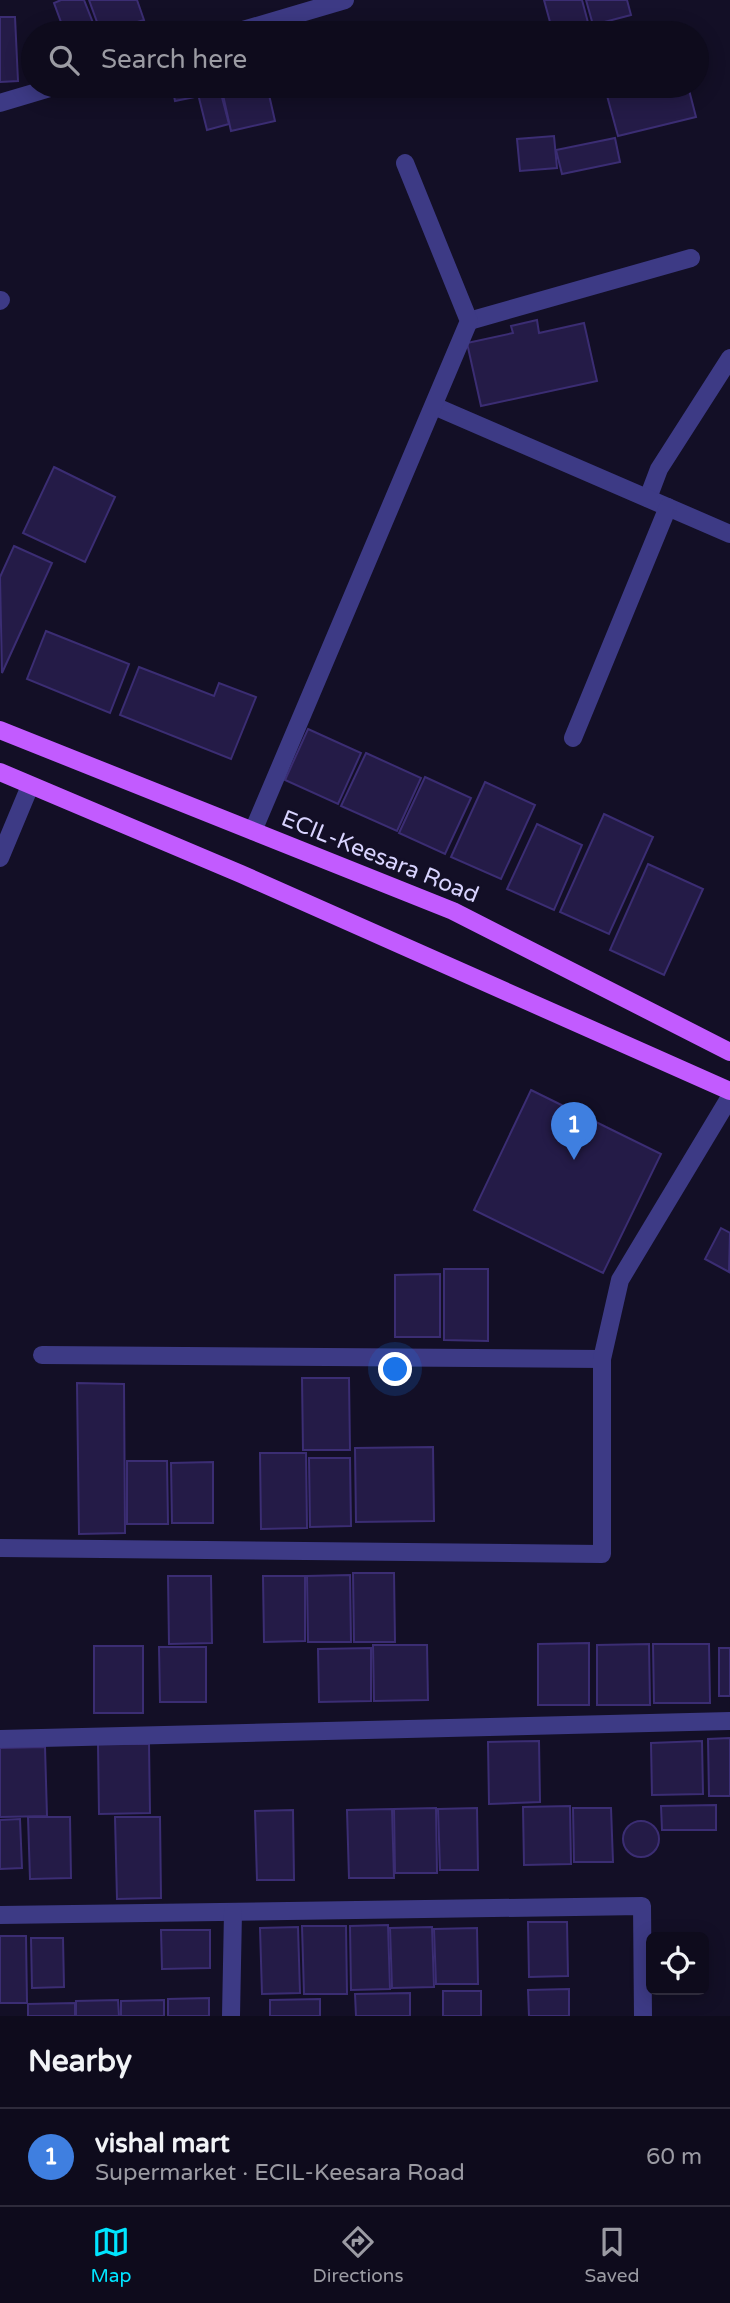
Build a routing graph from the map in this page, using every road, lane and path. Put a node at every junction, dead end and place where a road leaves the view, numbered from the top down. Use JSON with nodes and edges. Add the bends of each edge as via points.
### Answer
{"nodes":[{"id":1,"x":345,"y":0,"type":"edge"},
{"id":2,"x":274,"y":21,"type":"edge"},
{"id":3,"x":21,"y":97,"type":"edge"},
{"id":4,"x":0,"y":103,"type":"edge"},
{"id":5,"x":405,"y":163,"type":"dead end"},
{"id":6,"x":691,"y":258,"type":"dead end"},
{"id":7,"x":469,"y":321,"type":"junction"},
{"id":8,"x":730,"y":358,"type":"edge"},
{"id":9,"x":434,"y":406,"type":"junction"},
{"id":10,"x":648,"y":498,"type":"junction"},
{"id":11,"x":668,"y":507,"type":"junction"},
{"id":12,"x":730,"y":534,"type":"edge"},
{"id":13,"x":0,"y":730,"type":"edge"},
{"id":14,"x":573,"y":738,"type":"dead end"},
{"id":15,"x":0,"y":772,"type":"edge"},
{"id":16,"x":30,"y":786,"type":"junction"},
{"id":17,"x":253,"y":831,"type":"junction"},
{"id":18,"x":0,"y":858,"type":"edge"},
{"id":19,"x":730,"y":1052,"type":"edge"},
{"id":20,"x":730,"y":1091,"type":"edge"},
{"id":21,"x":730,"y":1097,"type":"edge"},
{"id":22,"x":42,"y":1355,"type":"dead end"},
{"id":23,"x":602,"y":1359,"type":"junction"},
{"id":24,"x":0,"y":1548,"type":"edge"},
{"id":25,"x":730,"y":1721,"type":"edge"},
{"id":26,"x":0,"y":1739,"type":"edge"},
{"id":27,"x":233,"y":1912,"type":"junction"},
{"id":28,"x":0,"y":1915,"type":"edge"},
{"id":29,"x":231,"y":2016,"type":"edge"},
{"id":30,"x":643,"y":2016,"type":"edge"}],
"edges":[{"from":1,"to":2,"type":"street"},
{"from":3,"to":4,"type":"street"},
{"from":5,"to":7,"type":"street"},
{"from":6,"to":7,"type":"street"},
{"from":7,"to":9,"type":"street"},
{"from":8,"to":10,"type":"street","via":[[659,469]]},
{"from":9,"to":10,"type":"street"},
{"from":9,"to":17,"type":"street"},
{"from":10,"to":11,"type":"street"},
{"from":11,"to":12,"type":"street"},
{"from":11,"to":14,"type":"street"},
{"from":13,"to":17,"type":"main road","name":"ECIL-Keesara Road"},
{"from":15,"to":16,"type":"main road"},
{"from":16,"to":18,"type":"street"},
{"from":16,"to":20,"type":"main road","via":[[241,874]]},
{"from":17,"to":19,"type":"main road","name":"ECIL-Keesara Road","via":[[453,911]]},
{"from":21,"to":23,"type":"street","via":[[620,1280]]},
{"from":22,"to":23,"type":"street"},
{"from":23,"to":24,"type":"street","via":[[602,1555]]},
{"from":25,"to":26,"type":"street"},
{"from":27,"to":28,"type":"street"},
{"from":27,"to":29,"type":"street"},
{"from":27,"to":30,"type":"street","via":[[642,1906]]}]}
